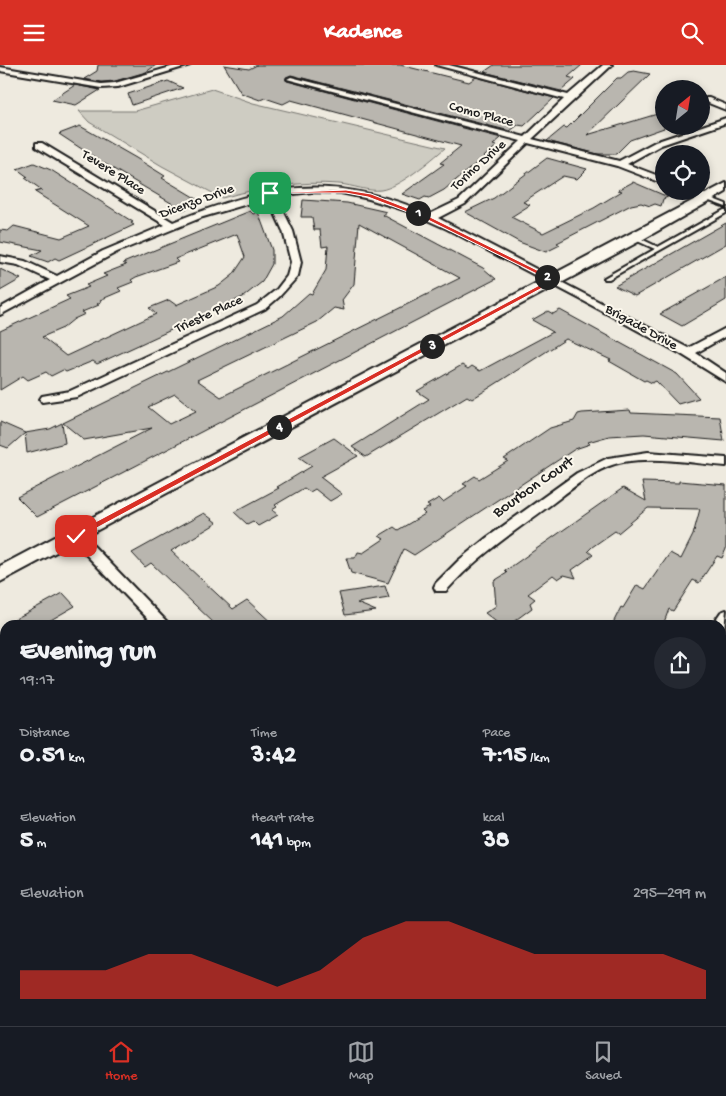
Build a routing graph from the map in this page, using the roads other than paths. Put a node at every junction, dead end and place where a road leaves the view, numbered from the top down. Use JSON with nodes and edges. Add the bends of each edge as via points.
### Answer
{"nodes":[{"id":1,"x":17,"y":65,"type":"edge"},
{"id":2,"x":186,"y":65,"type":"edge"},
{"id":3,"x":440,"y":65,"type":"edge"},
{"id":4,"x":471,"y":65,"type":"edge"},
{"id":5,"x":608,"y":65,"type":"edge"},
{"id":6,"x":3,"y":69,"type":"edge"},
{"id":7,"x":463,"y":71,"type":"junction"},
{"id":8,"x":291,"y":79,"type":"dead end"},
{"id":9,"x":570,"y":98,"type":"junction"},
{"id":10,"x":710,"y":100,"type":"edge"},
{"id":11,"x":726,"y":108,"type":"edge"},
{"id":12,"x":726,"y":120,"type":"edge"},
{"id":13,"x":526,"y":141,"type":"junction"},
{"id":14,"x":39,"y":145,"type":"dead end"},
{"id":15,"x":620,"y":164,"type":"junction"},
{"id":16,"x":655,"y":178,"type":"edge"},
{"id":17,"x":726,"y":187,"type":"edge"},
{"id":18,"x":270,"y":193,"type":"junction"},
{"id":19,"x":710,"y":196,"type":"edge"},
{"id":20,"x":702,"y":200,"type":"edge"},
{"id":21,"x":710,"y":200,"type":"edge"},
{"id":22,"x":726,"y":206,"type":"edge"},
{"id":23,"x":726,"y":211,"type":"edge"},
{"id":24,"x":428,"y":218,"type":"junction"},
{"id":25,"x":171,"y":225,"type":"junction"},
{"id":26,"x":635,"y":238,"type":"junction"},
{"id":27,"x":658,"y":249,"type":"junction"},
{"id":28,"x":0,"y":259,"type":"edge"},
{"id":29,"x":607,"y":278,"type":"dead end"},
{"id":30,"x":59,"y":280,"type":"junction"},
{"id":31,"x":554,"y":280,"type":"junction"},
{"id":32,"x":0,"y":312,"type":"edge"},
{"id":33,"x":726,"y":331,"type":"edge"},
{"id":34,"x":688,"y":353,"type":"junction"},
{"id":35,"x":726,"y":379,"type":"edge"},
{"id":36,"x":46,"y":399,"type":"dead end"},
{"id":37,"x":726,"y":462,"type":"edge"},
{"id":38,"x":76,"y":536,"type":"junction"},
{"id":39,"x":0,"y":575,"type":"edge"},
{"id":40,"x":441,"y":587,"type":"dead end"},
{"id":41,"x":158,"y":620,"type":"edge"}],
"edges":[{"from":1,"to":6,"type":"street"},
{"from":2,"to":6,"type":"street","via":[[101,86]]},
{"from":3,"to":7,"type":"street"},
{"from":4,"to":7,"type":"street"},
{"from":5,"to":9,"type":"street","name":"Torino Drive"},
{"from":7,"to":9,"type":"street"},
{"from":8,"to":13,"type":"street","name":"Como Place"},
{"from":9,"to":13,"type":"street","name":"Torino Drive"},
{"from":10,"to":11,"type":"street"},
{"from":12,"to":15,"type":"street","via":[[651,145]]},
{"from":13,"to":15,"type":"street","name":"Como Place"},
{"from":13,"to":24,"type":"street","name":"Torino Drive","via":[[462,201]]},
{"from":14,"to":25,"type":"street","name":"Tevere Place"},
{"from":15,"to":16,"type":"street","name":"Como Place"},
{"from":17,"to":19,"type":"main road"},
{"from":18,"to":24,"type":"street","name":"Dicenzo Drive","via":[[346,191],[369,195]]},
{"from":18,"to":25,"type":"street","name":"Dicenzo Drive","via":[[235,201]]},
{"from":18,"to":36,"type":"street","name":"Trieste Place","via":[[287,227],[293,248],[295,270],[283,289],[253,311],[73,394]]},
{"from":20,"to":26,"type":"main road"},
{"from":21,"to":22,"type":"lane"},
{"from":23,"to":27,"type":"lane"},
{"from":24,"to":31,"type":"street","name":"Dicenzo Drive"},
{"from":25,"to":30,"type":"street","name":"Dicenzo Drive","via":[[94,259]]},
{"from":26,"to":27,"type":"lane"},
{"from":26,"to":31,"type":"main road"},
{"from":27,"to":29,"type":"lane"},
{"from":28,"to":30,"type":"street","via":[[21,263]]},
{"from":30,"to":32,"type":"street","name":"Dicenzo Drive"},
{"from":31,"to":34,"type":"street","name":"Brigade Drive"},
{"from":31,"to":38,"type":"main road"},
{"from":33,"to":34,"type":"street"},
{"from":34,"to":35,"type":"street","name":"Brigade Drive"},
{"from":37,"to":40,"type":"street","name":"Bourbon Court","via":[[622,458],[587,472],[493,539]]},
{"from":38,"to":39,"type":"main road"},
{"from":38,"to":41,"type":"street"}]}
